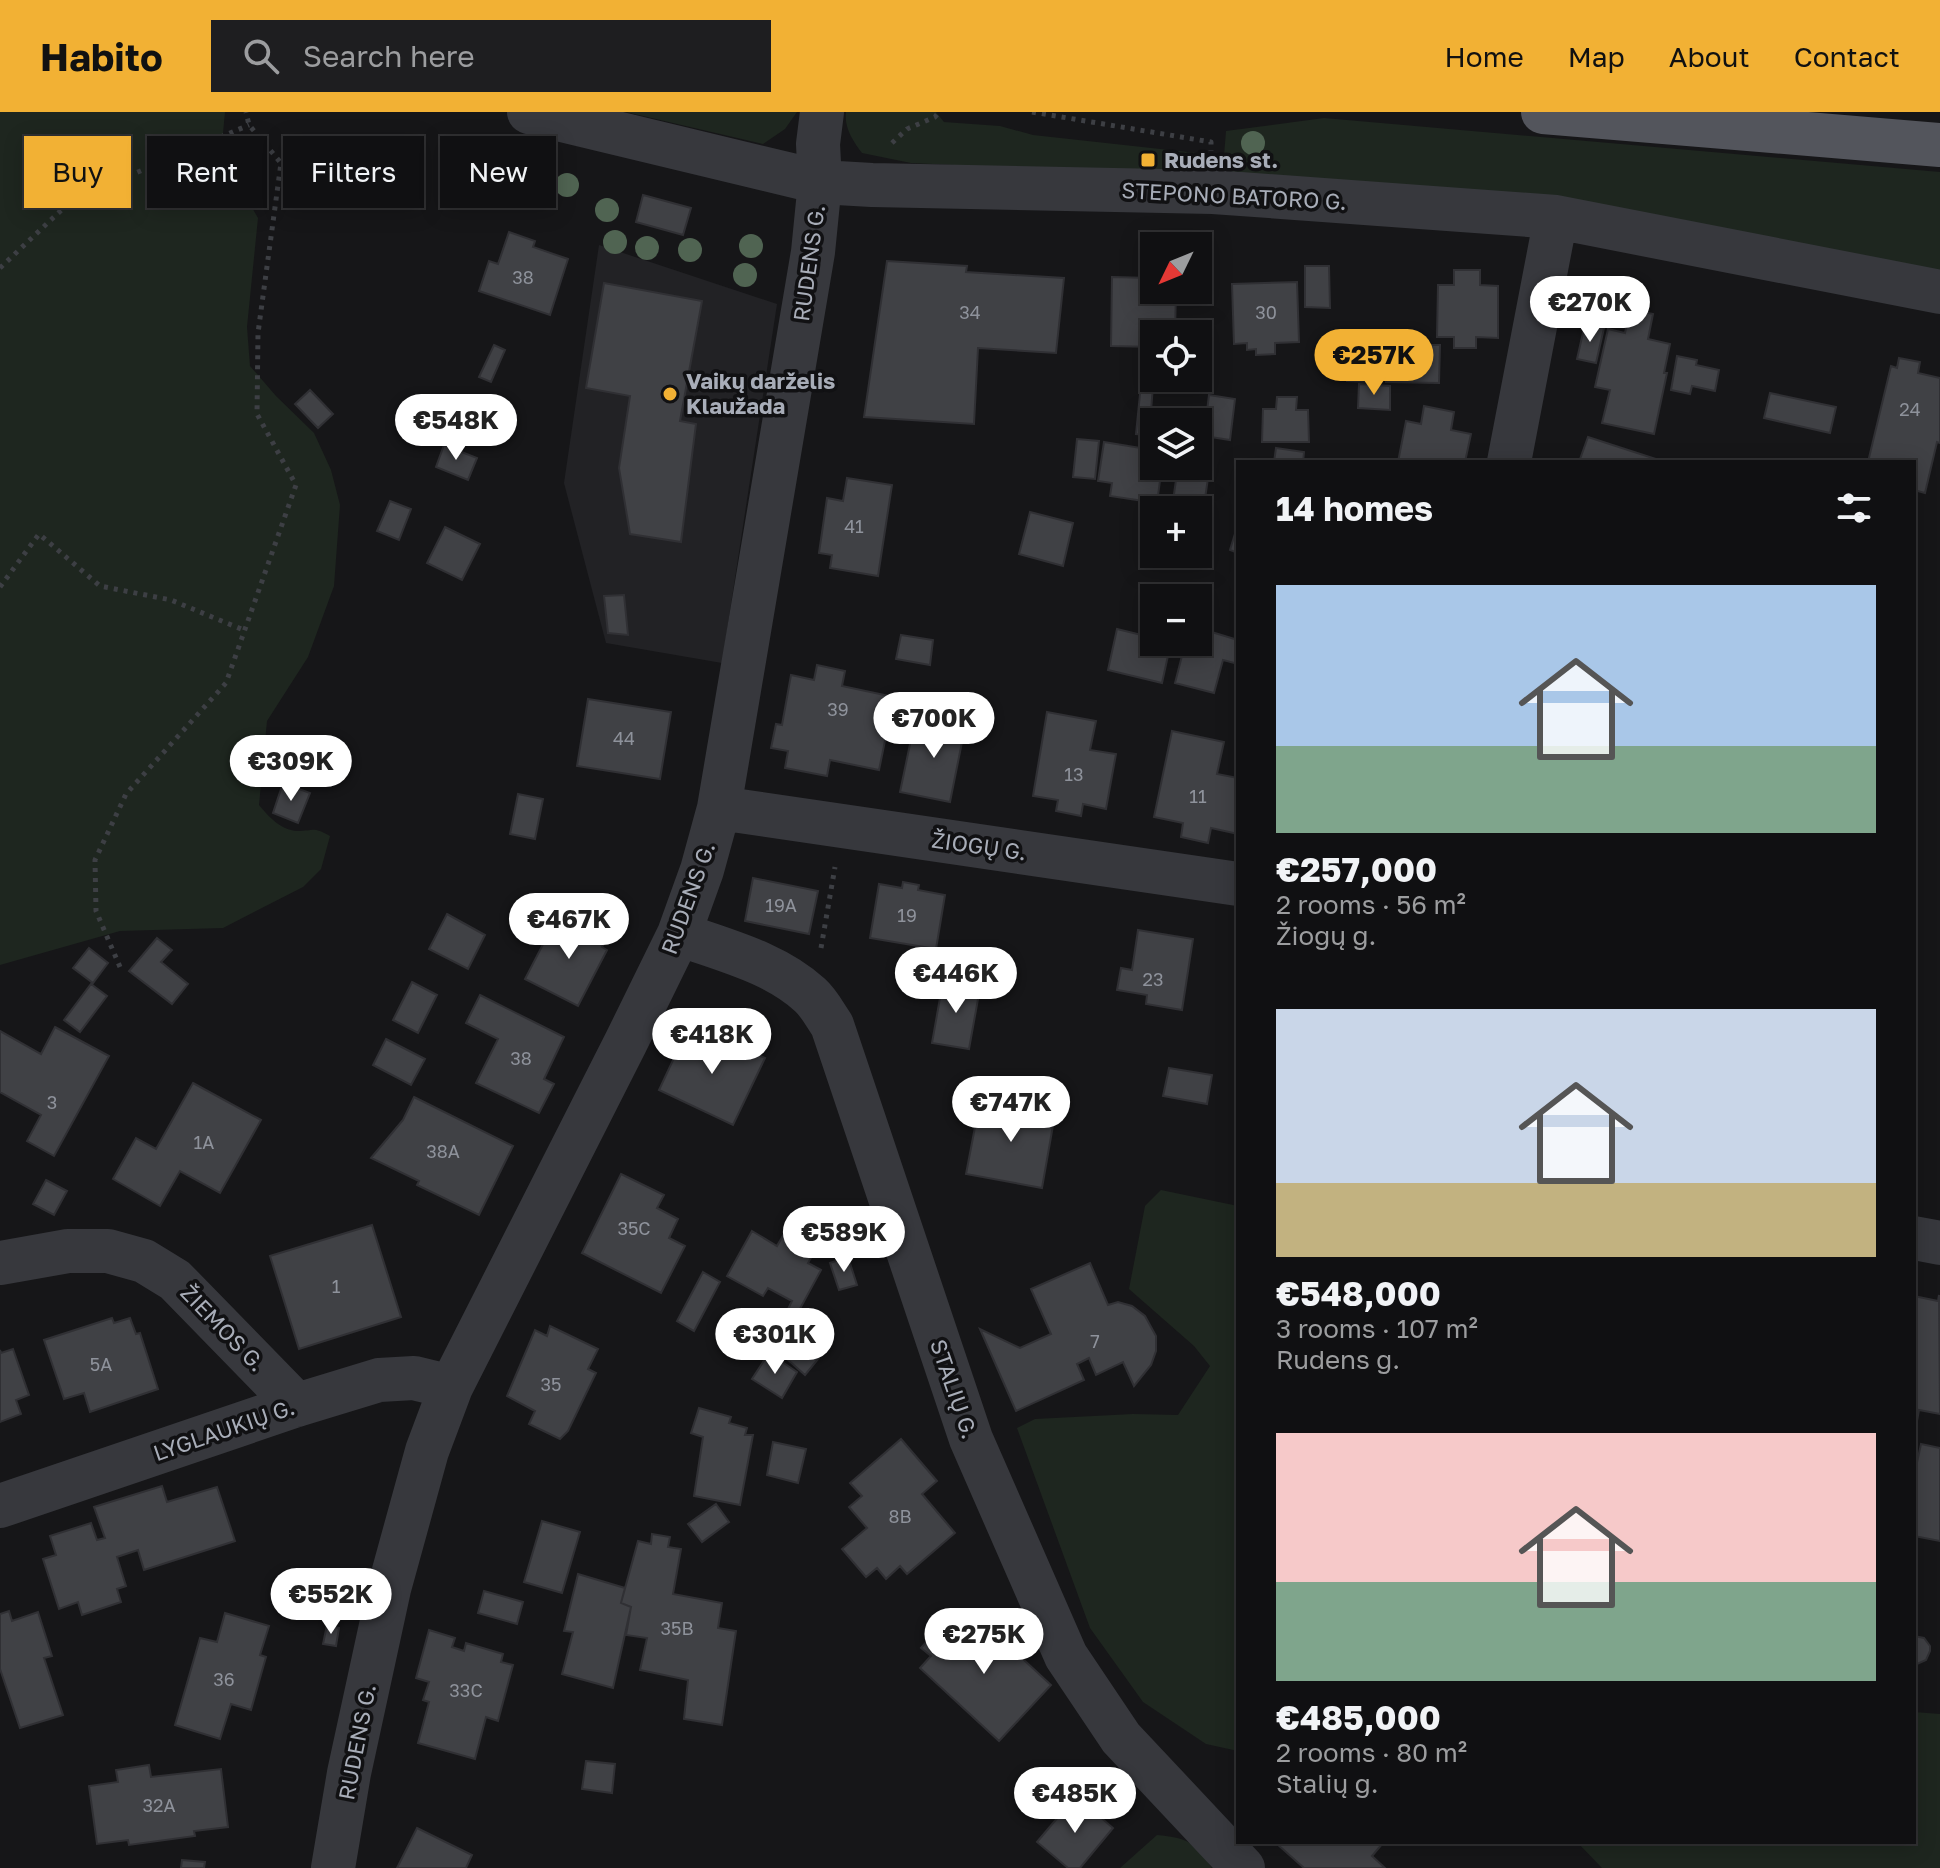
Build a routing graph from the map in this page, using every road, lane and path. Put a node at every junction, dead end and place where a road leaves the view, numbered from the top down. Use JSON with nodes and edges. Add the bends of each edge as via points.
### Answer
{"nodes":[{"id":1,"x":246,"y":112,"type":"edge"},
{"id":2,"x":529,"y":112,"type":"edge"},
{"id":3,"x":822,"y":112,"type":"edge"},
{"id":4,"x":1032,"y":112,"type":"edge"},
{"id":5,"x":1543,"y":112,"type":"edge"},
{"id":6,"x":249,"y":125,"type":"junction"},
{"id":7,"x":1940,"y":145,"type":"edge"},
{"id":8,"x":1211,"y":153,"type":"dead end"},
{"id":9,"x":820,"y":182,"type":"junction"},
{"id":10,"x":1556,"y":217,"type":"junction"},
{"id":11,"x":0,"y":268,"type":"edge"},
{"id":12,"x":1940,"y":292,"type":"edge"},
{"id":13,"x":1509,"y":460,"type":"edge"},
{"id":14,"x":0,"y":587,"type":"edge"},
{"id":15,"x":246,"y":631,"type":"junction"},
{"id":16,"x":719,"y":808,"type":"junction"},
{"id":17,"x":843,"y":827,"type":"junction"},
{"id":18,"x":1236,"y":884,"type":"edge"},
{"id":19,"x":679,"y":934,"type":"junction"},
{"id":20,"x":120,"y":967,"type":"dead end"},
{"id":21,"x":812,"y":996,"type":"junction"},
{"id":22,"x":1916,"y":1238,"type":"edge"},
{"id":23,"x":1940,"y":1243,"type":"edge"},
{"id":24,"x":0,"y":1263,"type":"edge"},
{"id":25,"x":451,"y":1387,"type":"junction"},
{"id":26,"x":297,"y":1405,"type":"junction"},
{"id":27,"x":0,"y":1506,"type":"edge"},
{"id":28,"x":333,"y":1868,"type":"edge"},
{"id":29,"x":1243,"y":1868,"type":"edge"}],
"edges":[{"from":1,"to":6,"type":"path"},
{"from":2,"to":9,"type":"street","name":"STEPONO BATORO G."},
{"from":3,"to":9,"type":"street","name":"RUDENS G."},
{"from":4,"to":8,"type":"path","via":[[1211,142]]},
{"from":5,"to":7,"type":"main road"},
{"from":6,"to":11,"type":"path","via":[[72,200]]},
{"from":6,"to":15,"type":"path","via":[[281,163],[258,333],[257,414],[296,485]]},
{"from":9,"to":10,"type":"street","name":"STEPONO BATORO G.","via":[[1213,192]]},
{"from":9,"to":16,"type":"street","name":"RUDENS G.","via":[[813,252]]},
{"from":10,"to":12,"type":"street","name":"STEPONO BATORO G."},
{"from":10,"to":13,"type":"street"},
{"from":14,"to":15,"type":"path","via":[[39,534],[100,586],[171,600]]},
{"from":15,"to":20,"type":"path","via":[[226,683],[126,794],[95,860],[96,911]]},
{"from":16,"to":17,"type":"street","name":"ŽIOGŲ G."},
{"from":16,"to":19,"type":"street","name":"RUDENS G."},
{"from":17,"to":18,"type":"street","name":"ŽIOGŲ G."},
{"from":17,"to":21,"type":"path"},
{"from":19,"to":21,"type":"street","name":"STALIŲ G.","via":[[765,965]]},
{"from":19,"to":25,"type":"street","name":"RUDENS G."},
{"from":21,"to":29,"type":"street","name":"STALIŲ G.","via":[[832,1025],[971,1439],[1066,1656],[1121,1738]]},
{"from":22,"to":23,"type":"street"},
{"from":24,"to":26,"type":"street","name":"ŽIEMOS G.","via":[[68,1251],[108,1251],[144,1261],[175,1280]]},
{"from":25,"to":26,"type":"street","name":"LYGLAUKIŲ G.","via":[[414,1378],[379,1380]]},
{"from":25,"to":28,"type":"street","name":"RUDENS G.","via":[[427,1451],[389,1589]]},
{"from":26,"to":27,"type":"street","name":"LYGLAUKIŲ G."}]}
